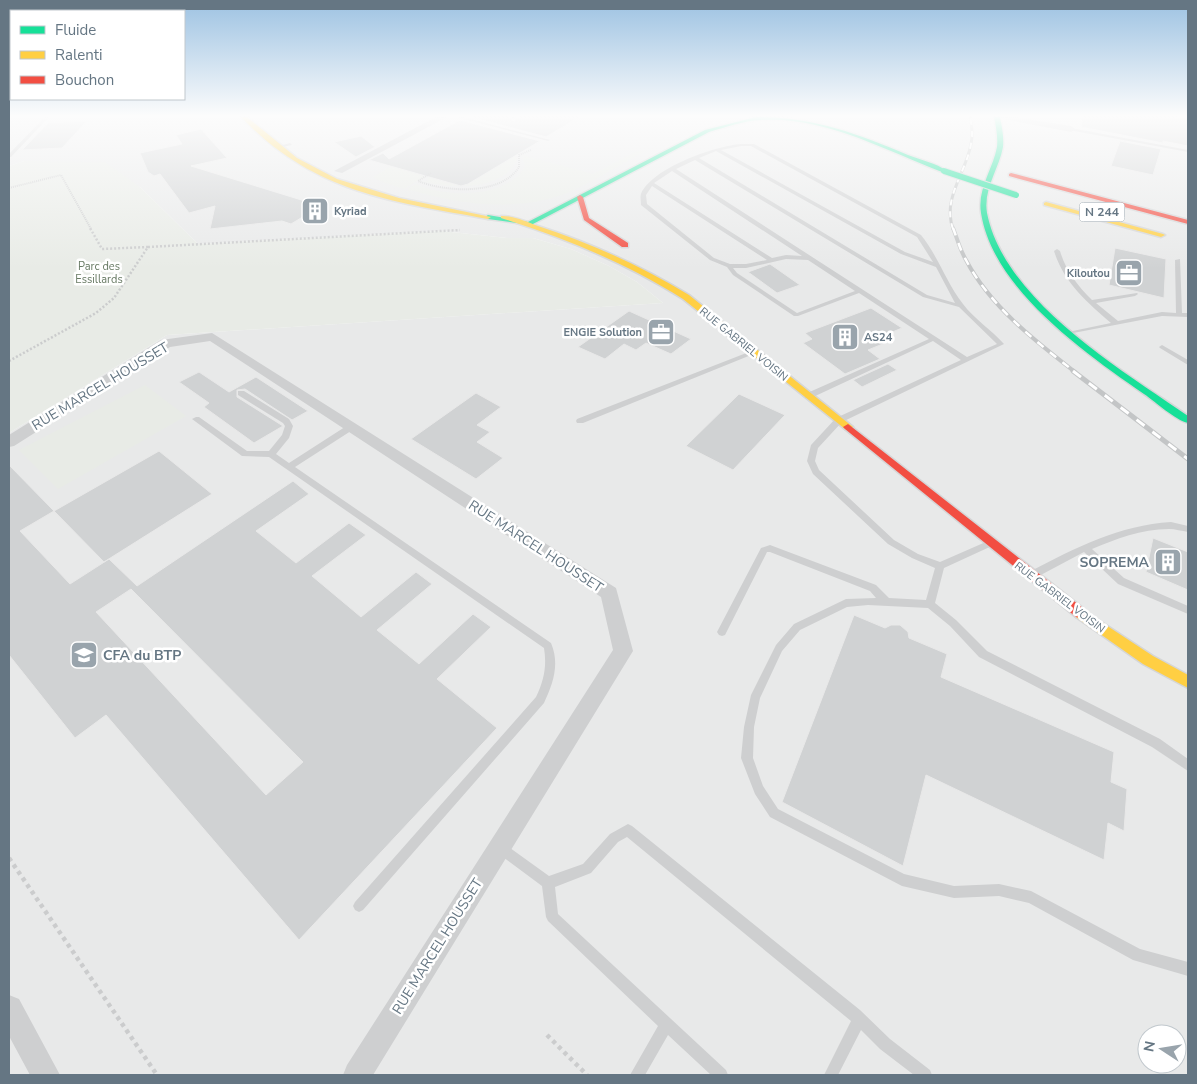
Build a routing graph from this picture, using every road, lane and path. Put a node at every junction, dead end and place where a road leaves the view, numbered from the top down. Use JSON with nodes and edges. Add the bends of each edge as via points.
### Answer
{"nodes":[{"id":1,"x":312,"y":168,"type":"edge"},
{"id":2,"x":333,"y":168,"type":"edge"},
{"id":3,"x":346,"y":168,"type":"edge"},
{"id":4,"x":519,"y":168,"type":"edge"},
{"id":5,"x":637,"y":168,"type":"edge"},
{"id":6,"x":675,"y":168,"type":"edge"},
{"id":7,"x":712,"y":168,"type":"edge"},
{"id":8,"x":749,"y":168,"type":"edge"},
{"id":9,"x":793,"y":168,"type":"edge"},
{"id":10,"x":946,"y":168,"type":"edge"},
{"id":11,"x":986,"y":168,"type":"edge"},
{"id":12,"x":995,"y":168,"type":"edge"},
{"id":13,"x":672,"y":169,"type":"junction"},
{"id":14,"x":339,"y":171,"type":"junction"},
{"id":15,"x":431,"y":173,"type":"dead end"},
{"id":16,"x":326,"y":176,"type":"junction"},
{"id":17,"x":651,"y":183,"type":"junction"},
{"id":18,"x":9,"y":188,"type":"edge"},
{"id":19,"x":1016,"y":191,"type":"junction"},
{"id":20,"x":580,"y":197,"type":"junction"},
{"id":21,"x":568,"y":203,"type":"junction"},
{"id":22,"x":487,"y":213,"type":"junction"},
{"id":23,"x":1188,"y":222,"type":"edge"},
{"id":24,"x":529,"y":224,"type":"junction"},
{"id":25,"x":467,"y":229,"type":"dead end"},
{"id":26,"x":1188,"y":233,"type":"edge"},
{"id":27,"x":1169,"y":236,"type":"dead end"},
{"id":28,"x":148,"y":247,"type":"junction"},
{"id":29,"x":1057,"y":251,"type":"dead end"},
{"id":30,"x":770,"y":259,"type":"junction"},
{"id":31,"x":810,"y":259,"type":"junction"},
{"id":32,"x":1178,"y":260,"type":"dead end"},
{"id":33,"x":729,"y":266,"type":"junction"},
{"id":34,"x":938,"y":266,"type":"junction"},
{"id":35,"x":860,"y":291,"type":"junction"},
{"id":36,"x":1135,"y":294,"type":"dead end"},
{"id":37,"x":686,"y":298,"type":"junction"},
{"id":38,"x":1090,"y":302,"type":"junction"},
{"id":39,"x":961,"y":306,"type":"junction"},
{"id":40,"x":1179,"y":314,"type":"junction"},
{"id":41,"x":1188,"y":315,"type":"edge"},
{"id":42,"x":1116,"y":323,"type":"junction"},
{"id":43,"x":1070,"y":333,"type":"junction"},
{"id":44,"x":933,"y":338,"type":"junction"},
{"id":45,"x":1162,"y":347,"type":"dead end"},
{"id":46,"x":754,"y":352,"type":"junction"},
{"id":47,"x":966,"y":360,"type":"junction"},
{"id":48,"x":9,"y":361,"type":"edge"},
{"id":49,"x":1188,"y":364,"type":"edge"},
{"id":50,"x":241,"y":393,"type":"dead end"},
{"id":51,"x":808,"y":396,"type":"junction"},
{"id":52,"x":196,"y":419,"type":"dead end"},
{"id":53,"x":839,"y":420,"type":"junction"},
{"id":54,"x":1188,"y":420,"type":"edge"},
{"id":55,"x":580,"y":421,"type":"dead end"},
{"id":56,"x":351,"y":427,"type":"junction"},
{"id":57,"x":9,"y":442,"type":"edge"},
{"id":58,"x":271,"y":454,"type":"junction"},
{"id":59,"x":290,"y":467,"type":"junction"},
{"id":60,"x":1188,"y":529,"type":"edge"},
{"id":61,"x":991,"y":543,"type":"junction"},
{"id":62,"x":1086,"y":549,"type":"junction"},
{"id":63,"x":940,"y":566,"type":"junction"},
{"id":64,"x":1032,"y":575,"type":"junction"},
{"id":65,"x":888,"y":603,"type":"junction"},
{"id":66,"x":930,"y":604,"type":"junction"},
{"id":67,"x":1188,"y":610,"type":"edge"},
{"id":68,"x":722,"y":632,"type":"dead end"},
{"id":69,"x":1188,"y":682,"type":"edge"},
{"id":70,"x":1188,"y":766,"type":"edge"},
{"id":71,"x":499,"y":847,"type":"junction"},
{"id":72,"x":9,"y":858,"type":"edge"},
{"id":73,"x":548,"y":883,"type":"junction"},
{"id":74,"x":359,"y":906,"type":"dead end"},
{"id":75,"x":1188,"y":969,"type":"edge"},
{"id":76,"x":9,"y":1009,"type":"edge"},
{"id":77,"x":859,"y":1019,"type":"junction"},
{"id":78,"x":666,"y":1024,"type":"junction"},
{"id":79,"x":547,"y":1035,"type":"dead end"},
{"id":80,"x":46,"y":1075,"type":"edge"},
{"id":81,"x":157,"y":1075,"type":"edge"},
{"id":82,"x":357,"y":1075,"type":"edge"},
{"id":83,"x":587,"y":1075,"type":"edge"},
{"id":84,"x":638,"y":1075,"type":"edge"},
{"id":85,"x":721,"y":1075,"type":"edge"},
{"id":86,"x":831,"y":1075,"type":"edge"},
{"id":87,"x":925,"y":1075,"type":"edge"}],
"edges":[{"from":1,"to":16,"type":"main road","name":"RUE GABRIEL VOISIN"},
{"from":2,"to":14,"type":"main road"},
{"from":3,"to":14,"type":"street"},
{"from":4,"to":15,"type":"path","via":[[505,179],[454,190],[418,182]]},
{"from":5,"to":20,"type":"main road"},
{"from":6,"to":13,"type":"lane"},
{"from":7,"to":39,"type":"lane","via":[[925,296]]},
{"from":8,"to":34,"type":"lane","via":[[903,253]]},
{"from":9,"to":34,"type":"lane","via":[[919,236],[932,250]]},
{"from":10,"to":19,"type":"main road","number":"N 244"},
{"from":11,"to":23,"type":"main road","number":"N 244"},
{"from":12,"to":43,"type":"main road","via":[[984,196],[988,231],[1010,272],[1034,300]]},
{"from":13,"to":17,"type":"lane"},
{"from":13,"to":31,"type":"lane"},
{"from":14,"to":16,"type":"lane"},
{"from":14,"to":22,"type":"main road","via":[[399,192]]},
{"from":16,"to":24,"type":"main road","name":"RUE GABRIEL VOISIN","via":[[370,193],[406,202]]},
{"from":17,"to":30,"type":"lane"},
{"from":17,"to":33,"type":"lane","via":[[643,195],[644,205],[712,259]]},
{"from":18,"to":28,"type":"path","via":[[61,176],[102,249]]},
{"from":19,"to":26,"type":"main road","number":"N 244"},
{"from":19,"to":27,"type":"main road","via":[[1034,200]]},
{"from":20,"to":21,"type":"main road"},
{"from":20,"to":37,"type":"main road","via":[[583,214],[591,224],[622,243]]},
{"from":21,"to":22,"type":"main road"},
{"from":21,"to":24,"type":"main road"},
{"from":22,"to":24,"type":"main road"},
{"from":24,"to":37,"type":"main road","name":"RUE GABRIEL VOISIN","via":[[593,244]]},
{"from":25,"to":28,"type":"path"},
{"from":28,"to":48,"type":"path","via":[[114,298],[96,313]]},
{"from":29,"to":38,"type":"lane","via":[[1067,278]]},
{"from":30,"to":31,"type":"lane"},
{"from":30,"to":33,"type":"lane","via":[[746,266]]},
{"from":31,"to":35,"type":"lane"},
{"from":32,"to":40,"type":"lane"},
{"from":33,"to":35,"type":"lane","via":[[735,274],[796,315]]},
{"from":34,"to":39,"type":"lane"},
{"from":35,"to":44,"type":"lane"},
{"from":36,"to":38,"type":"lane"},
{"from":37,"to":46,"type":"main road","name":"RUE GABRIEL VOISIN"},
{"from":38,"to":42,"type":"lane"},
{"from":39,"to":47,"type":"lane","via":[[1001,344]]},
{"from":40,"to":41,"type":"lane"},
{"from":40,"to":42,"type":"lane"},
{"from":42,"to":43,"type":"lane"},
{"from":43,"to":54,"type":"main road"},
{"from":44,"to":47,"type":"lane"},
{"from":44,"to":51,"type":"lane"},
{"from":45,"to":49,"type":"lane"},
{"from":46,"to":51,"type":"main road","name":"RUE GABRIEL VOISIN"},
{"from":46,"to":55,"type":"lane"},
{"from":47,"to":53,"type":"lane"},
{"from":50,"to":58,"type":"lane","via":[[289,426],[286,436]]},
{"from":51,"to":53,"type":"main road","name":"RUE GABRIEL VOISIN"},
{"from":52,"to":58,"type":"lane","via":[[245,454]]},
{"from":53,"to":61,"type":"main road","name":"RUE GABRIEL VOISIN"},
{"from":53,"to":63,"type":"lane","via":[[814,447],[811,461],[816,472],[891,542]]},
{"from":56,"to":57,"type":"street","name":"RUE MARCEL HOUSSET","via":[[212,338],[166,343]]},
{"from":56,"to":59,"type":"lane"},
{"from":56,"to":71,"type":"street","name":"RUE MARCEL HOUSSET","via":[[609,593],[623,651]]},
{"from":58,"to":59,"type":"lane"},
{"from":59,"to":74,"type":"lane","via":[[548,646],[552,662],[549,680],[540,700]]},
{"from":60,"to":62,"type":"lane","via":[[1162,524],[1120,535]]},
{"from":61,"to":63,"type":"lane"},
{"from":61,"to":64,"type":"main road","name":"RUE GABRIEL VOISIN"},
{"from":62,"to":64,"type":"lane"},
{"from":62,"to":67,"type":"lane","via":[[1121,581]]},
{"from":63,"to":66,"type":"lane"},
{"from":64,"to":69,"type":"main road","name":"RUE GABRIEL VOISIN","via":[[1122,643]]},
{"from":65,"to":66,"type":"lane"},
{"from":65,"to":68,"type":"lane","via":[[873,588],[770,548],[764,550]]},
{"from":65,"to":75,"type":"lane","via":[[846,603],[797,627],[779,648],[755,698],[747,758],[759,790],[774,813],[902,880],[954,892],[1000,890],[1031,897],[1138,955]]},
{"from":66,"to":70,"type":"lane","via":[[983,654],[1156,743]]},
{"from":71,"to":73,"type":"lane"},
{"from":71,"to":82,"type":"street","name":"RUE MARCEL HOUSSET"},
{"from":72,"to":81,"type":"path"},
{"from":73,"to":77,"type":"lane","via":[[587,869],[614,838],[628,830]]},
{"from":73,"to":78,"type":"lane","via":[[552,918]]},
{"from":76,"to":80,"type":"street"},
{"from":77,"to":86,"type":"lane"},
{"from":77,"to":87,"type":"lane"},
{"from":78,"to":84,"type":"lane"},
{"from":78,"to":85,"type":"lane"},
{"from":79,"to":83,"type":"path"}]}
